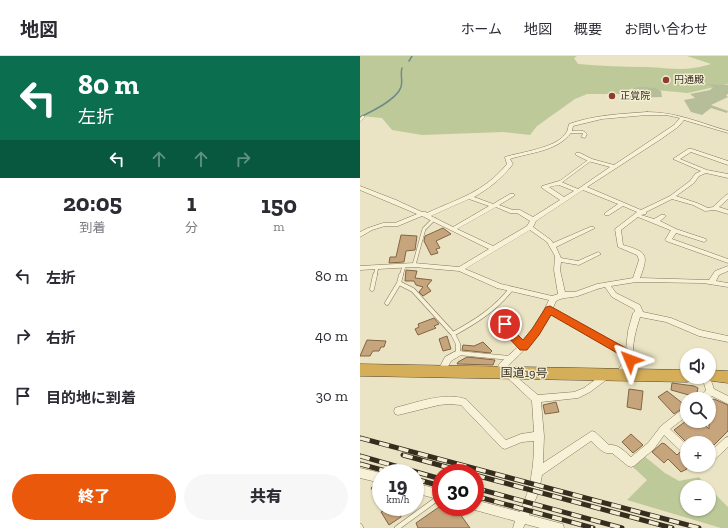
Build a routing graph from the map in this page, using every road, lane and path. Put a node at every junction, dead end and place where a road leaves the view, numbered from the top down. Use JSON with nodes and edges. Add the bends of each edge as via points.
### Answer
{"nodes":[{"id":1,"x":363,"y":117,"type":"dead end"},
{"id":2,"x":683,"y":118,"type":"junction"},
{"id":3,"x":360,"y":120,"type":"edge"},
{"id":4,"x":569,"y":132,"type":"junction"},
{"id":5,"x":728,"y":132,"type":"edge"},
{"id":6,"x":583,"y":137,"type":"dead end"},
{"id":7,"x":578,"y":154,"type":"dead end"},
{"id":8,"x":728,"y":158,"type":"edge"},
{"id":9,"x":590,"y":160,"type":"junction"},
{"id":10,"x":725,"y":162,"type":"edge"},
{"id":11,"x":614,"y":167,"type":"junction"},
{"id":12,"x":708,"y":171,"type":"junction"},
{"id":13,"x":728,"y":176,"type":"edge"},
{"id":14,"x":559,"y":182,"type":"junction"},
{"id":15,"x":360,"y":188,"type":"edge"},
{"id":16,"x":581,"y":190,"type":"junction"},
{"id":17,"x":512,"y":195,"type":"dead end"},
{"id":18,"x":728,"y":196,"type":"edge"},
{"id":19,"x":470,"y":197,"type":"junction"},
{"id":20,"x":672,"y":197,"type":"junction"},
{"id":21,"x":565,"y":200,"type":"junction"},
{"id":22,"x":622,"y":204,"type":"junction"},
{"id":23,"x":495,"y":206,"type":"junction"},
{"id":24,"x":715,"y":208,"type":"junction"},
{"id":25,"x":728,"y":212,"type":"edge"},
{"id":26,"x":639,"y":213,"type":"junction"},
{"id":27,"x":425,"y":214,"type":"junction"},
{"id":28,"x":607,"y":214,"type":"dead end"},
{"id":29,"x":663,"y":216,"type":"dead end"},
{"id":30,"x":434,"y":219,"type":"junction"},
{"id":31,"x":533,"y":220,"type":"junction"},
{"id":32,"x":654,"y":220,"type":"junction"},
{"id":33,"x":530,"y":227,"type":"junction"},
{"id":34,"x":592,"y":228,"type":"dead end"},
{"id":35,"x":453,"y":229,"type":"junction"},
{"id":36,"x":674,"y":230,"type":"junction"},
{"id":37,"x":360,"y":235,"type":"edge"},
{"id":38,"x":704,"y":240,"type":"dead end"},
{"id":39,"x":552,"y":246,"type":"junction"},
{"id":40,"x":494,"y":249,"type":"junction"},
{"id":41,"x":598,"y":254,"type":"dead end"},
{"id":42,"x":558,"y":259,"type":"junction"},
{"id":43,"x":728,"y":262,"type":"edge"},
{"id":44,"x":414,"y":265,"type":"junction"},
{"id":45,"x":404,"y":266,"type":"junction"},
{"id":46,"x":360,"y":268,"type":"edge"},
{"id":47,"x":377,"y":268,"type":"junction"},
{"id":48,"x":728,"y":268,"type":"edge"},
{"id":49,"x":460,"y":269,"type":"junction"},
{"id":50,"x":636,"y":280,"type":"junction"},
{"id":51,"x":712,"y":282,"type":"junction"},
{"id":52,"x":399,"y":283,"type":"junction"},
{"id":53,"x":607,"y":285,"type":"junction"},
{"id":54,"x":728,"y":285,"type":"edge"},
{"id":55,"x":372,"y":289,"type":"dead end"},
{"id":56,"x":511,"y":289,"type":"junction"},
{"id":57,"x":562,"y":295,"type":"junction"},
{"id":58,"x":553,"y":300,"type":"junction"},
{"id":59,"x":387,"y":304,"type":"dead end"},
{"id":60,"x":550,"y":310,"type":"junction"},
{"id":61,"x":640,"y":314,"type":"junction"},
{"id":62,"x":500,"y":317,"type":"dead end"},
{"id":63,"x":453,"y":334,"type":"junction"},
{"id":64,"x":728,"y":339,"type":"edge"},
{"id":65,"x":523,"y":347,"type":"junction"},
{"id":66,"x":458,"y":353,"type":"junction"},
{"id":67,"x":629,"y":355,"type":"junction"},
{"id":68,"x":510,"y":358,"type":"junction"},
{"id":69,"x":363,"y":372,"type":"edge"},
{"id":70,"x":441,"y":372,"type":"junction"},
{"id":71,"x":504,"y":373,"type":"junction"},
{"id":72,"x":612,"y":375,"type":"junction"},
{"id":73,"x":680,"y":376,"type":"edge"},
{"id":74,"x":728,"y":377,"type":"edge"},
{"id":75,"x":716,"y":380,"type":"edge"},
{"id":76,"x":712,"y":384,"type":"edge"},
{"id":77,"x":536,"y":399,"type":"junction"},
{"id":78,"x":728,"y":400,"type":"edge"},
{"id":79,"x":398,"y":412,"type":"dead end"},
{"id":80,"x":680,"y":416,"type":"edge"},
{"id":81,"x":664,"y":429,"type":"junction"},
{"id":82,"x":539,"y":436,"type":"junction"},
{"id":83,"x":728,"y":441,"type":"edge"},
{"id":84,"x":680,"y":444,"type":"edge"},
{"id":85,"x":716,"y":452,"type":"edge"},
{"id":86,"x":360,"y":473,"type":"edge"},
{"id":87,"x":536,"y":473,"type":"junction"},
{"id":88,"x":372,"y":476,"type":"edge"},
{"id":89,"x":432,"y":503,"type":"edge"},
{"id":90,"x":484,"y":509,"type":"edge"},
{"id":91,"x":520,"y":523,"type":"edge"},
{"id":92,"x":397,"y":528,"type":"edge"},
{"id":93,"x":559,"y":528,"type":"edge"}],
"edges":[{"from":1,"to":3,"type":"lane"},
{"from":2,"to":4,"type":"street","via":[[655,113],[607,118],[577,122],[571,126]]},
{"from":2,"to":5,"type":"street"},
{"from":2,"to":11,"type":"street","via":[[676,126]]},
{"from":4,"to":6,"type":"street","via":[[583,132]]},
{"from":4,"to":19,"type":"street","via":[[544,150],[506,158],[510,164],[497,180]]},
{"from":7,"to":9,"type":"street"},
{"from":8,"to":10,"type":"street"},
{"from":9,"to":11,"type":"street"},
{"from":9,"to":14,"type":"lane"},
{"from":10,"to":12,"type":"street"},
{"from":10,"to":12,"type":"street","via":[[690,150],[676,160]]},
{"from":11,"to":16,"type":"street"},
{"from":12,"to":13,"type":"street"},
{"from":12,"to":20,"type":"street","via":[[697,175]]},
{"from":14,"to":16,"type":"street"},
{"from":14,"to":21,"type":"street","via":[[544,187]]},
{"from":15,"to":27,"type":"street"},
{"from":16,"to":21,"type":"street"},
{"from":16,"to":22,"type":"street"},
{"from":17,"to":23,"type":"street"},
{"from":18,"to":24,"type":"street"},
{"from":19,"to":23,"type":"street"},
{"from":19,"to":27,"type":"street"},
{"from":20,"to":24,"type":"street","via":[[707,210]]},
{"from":20,"to":26,"type":"street"},
{"from":21,"to":31,"type":"street"},
{"from":22,"to":26,"type":"street"},
{"from":22,"to":28,"type":"street"},
{"from":23,"to":31,"type":"street","via":[[512,212],[518,211]]},
{"from":23,"to":35,"type":"street"},
{"from":24,"to":25,"type":"street"},
{"from":26,"to":32,"type":"street"},
{"from":26,"to":50,"type":"street","via":[[618,230],[618,248],[638,251],[641,254],[643,262]]},
{"from":27,"to":30,"type":"street"},
{"from":27,"to":37,"type":"street","via":[[396,225],[385,224]]},
{"from":29,"to":32,"type":"street"},
{"from":30,"to":35,"type":"street"},
{"from":30,"to":44,"type":"lane","via":[[424,228]]},
{"from":31,"to":33,"type":"street"},
{"from":32,"to":36,"type":"street"},
{"from":33,"to":39,"type":"street","via":[[549,240]]},
{"from":33,"to":40,"type":"street"},
{"from":34,"to":39,"type":"street"},
{"from":35,"to":40,"type":"street"},
{"from":36,"to":38,"type":"street"},
{"from":36,"to":43,"type":"street","via":[[668,240]]},
{"from":39,"to":42,"type":"street"},
{"from":40,"to":49,"type":"street"},
{"from":41,"to":42,"type":"street","via":[[580,263]]},
{"from":42,"to":57,"type":"street"},
{"from":44,"to":45,"type":"street"},
{"from":44,"to":49,"type":"street"},
{"from":45,"to":47,"type":"street"},
{"from":45,"to":52,"type":"lane"},
{"from":46,"to":47,"type":"street"},
{"from":47,"to":55,"type":"lane"},
{"from":48,"to":51,"type":"street","via":[[714,274]]},
{"from":49,"to":56,"type":"street"},
{"from":50,"to":51,"type":"street"},
{"from":50,"to":53,"type":"street"},
{"from":51,"to":54,"type":"street"},
{"from":52,"to":59,"type":"lane"},
{"from":52,"to":63,"type":"lane","via":[[413,290]]},
{"from":53,"to":57,"type":"street","via":[[576,294]]},
{"from":53,"to":61,"type":"street","via":[[614,295],[637,307]]},
{"from":56,"to":58,"type":"street"},
{"from":56,"to":63,"type":"lane","via":[[502,302],[472,324]]},
{"from":57,"to":58,"type":"street"},
{"from":58,"to":60,"type":"street"},
{"from":60,"to":65,"type":"street"},
{"from":60,"to":67,"type":"street"},
{"from":61,"to":64,"type":"street","via":[[668,320],[699,333]]},
{"from":61,"to":67,"type":"street","via":[[637,314],[634,325]]},
{"from":62,"to":65,"type":"street"},
{"from":63,"to":66,"type":"lane","via":[[458,344]]},
{"from":65,"to":68,"type":"street"},
{"from":66,"to":68,"type":"lane"},
{"from":66,"to":70,"type":"street","via":[[448,359]]},
{"from":67,"to":72,"type":"street","via":[[630,360]]},
{"from":68,"to":71,"type":"street","via":[[500,368]]},
{"from":69,"to":70,"type":"highway","name":"国道19号"},
{"from":70,"to":71,"type":"highway","name":"国道19号"},
{"from":71,"to":72,"type":"highway","name":"国道19号"},
{"from":71,"to":77,"type":"street"},
{"from":72,"to":73,"type":"highway","name":"国道19号"},
{"from":72,"to":77,"type":"street","via":[[575,395]]},
{"from":74,"to":75,"type":"highway"},
{"from":76,"to":78,"type":"street"},
{"from":77,"to":82,"type":"street"},
{"from":79,"to":82,"type":"street","via":[[449,400],[463,402],[505,445],[522,438]]},
{"from":80,"to":81,"type":"street"},
{"from":81,"to":84,"type":"street"},
{"from":81,"to":87,"type":"street","via":[[651,446],[631,463],[614,449],[607,450],[592,434]]},
{"from":82,"to":87,"type":"street"},
{"from":83,"to":85,"type":"street"},
{"from":86,"to":88,"type":"street"},
{"from":87,"to":91,"type":"street","via":[[534,491]]},
{"from":89,"to":92,"type":"lane"},
{"from":90,"to":91,"type":"street"},
{"from":91,"to":93,"type":"street"}]}
